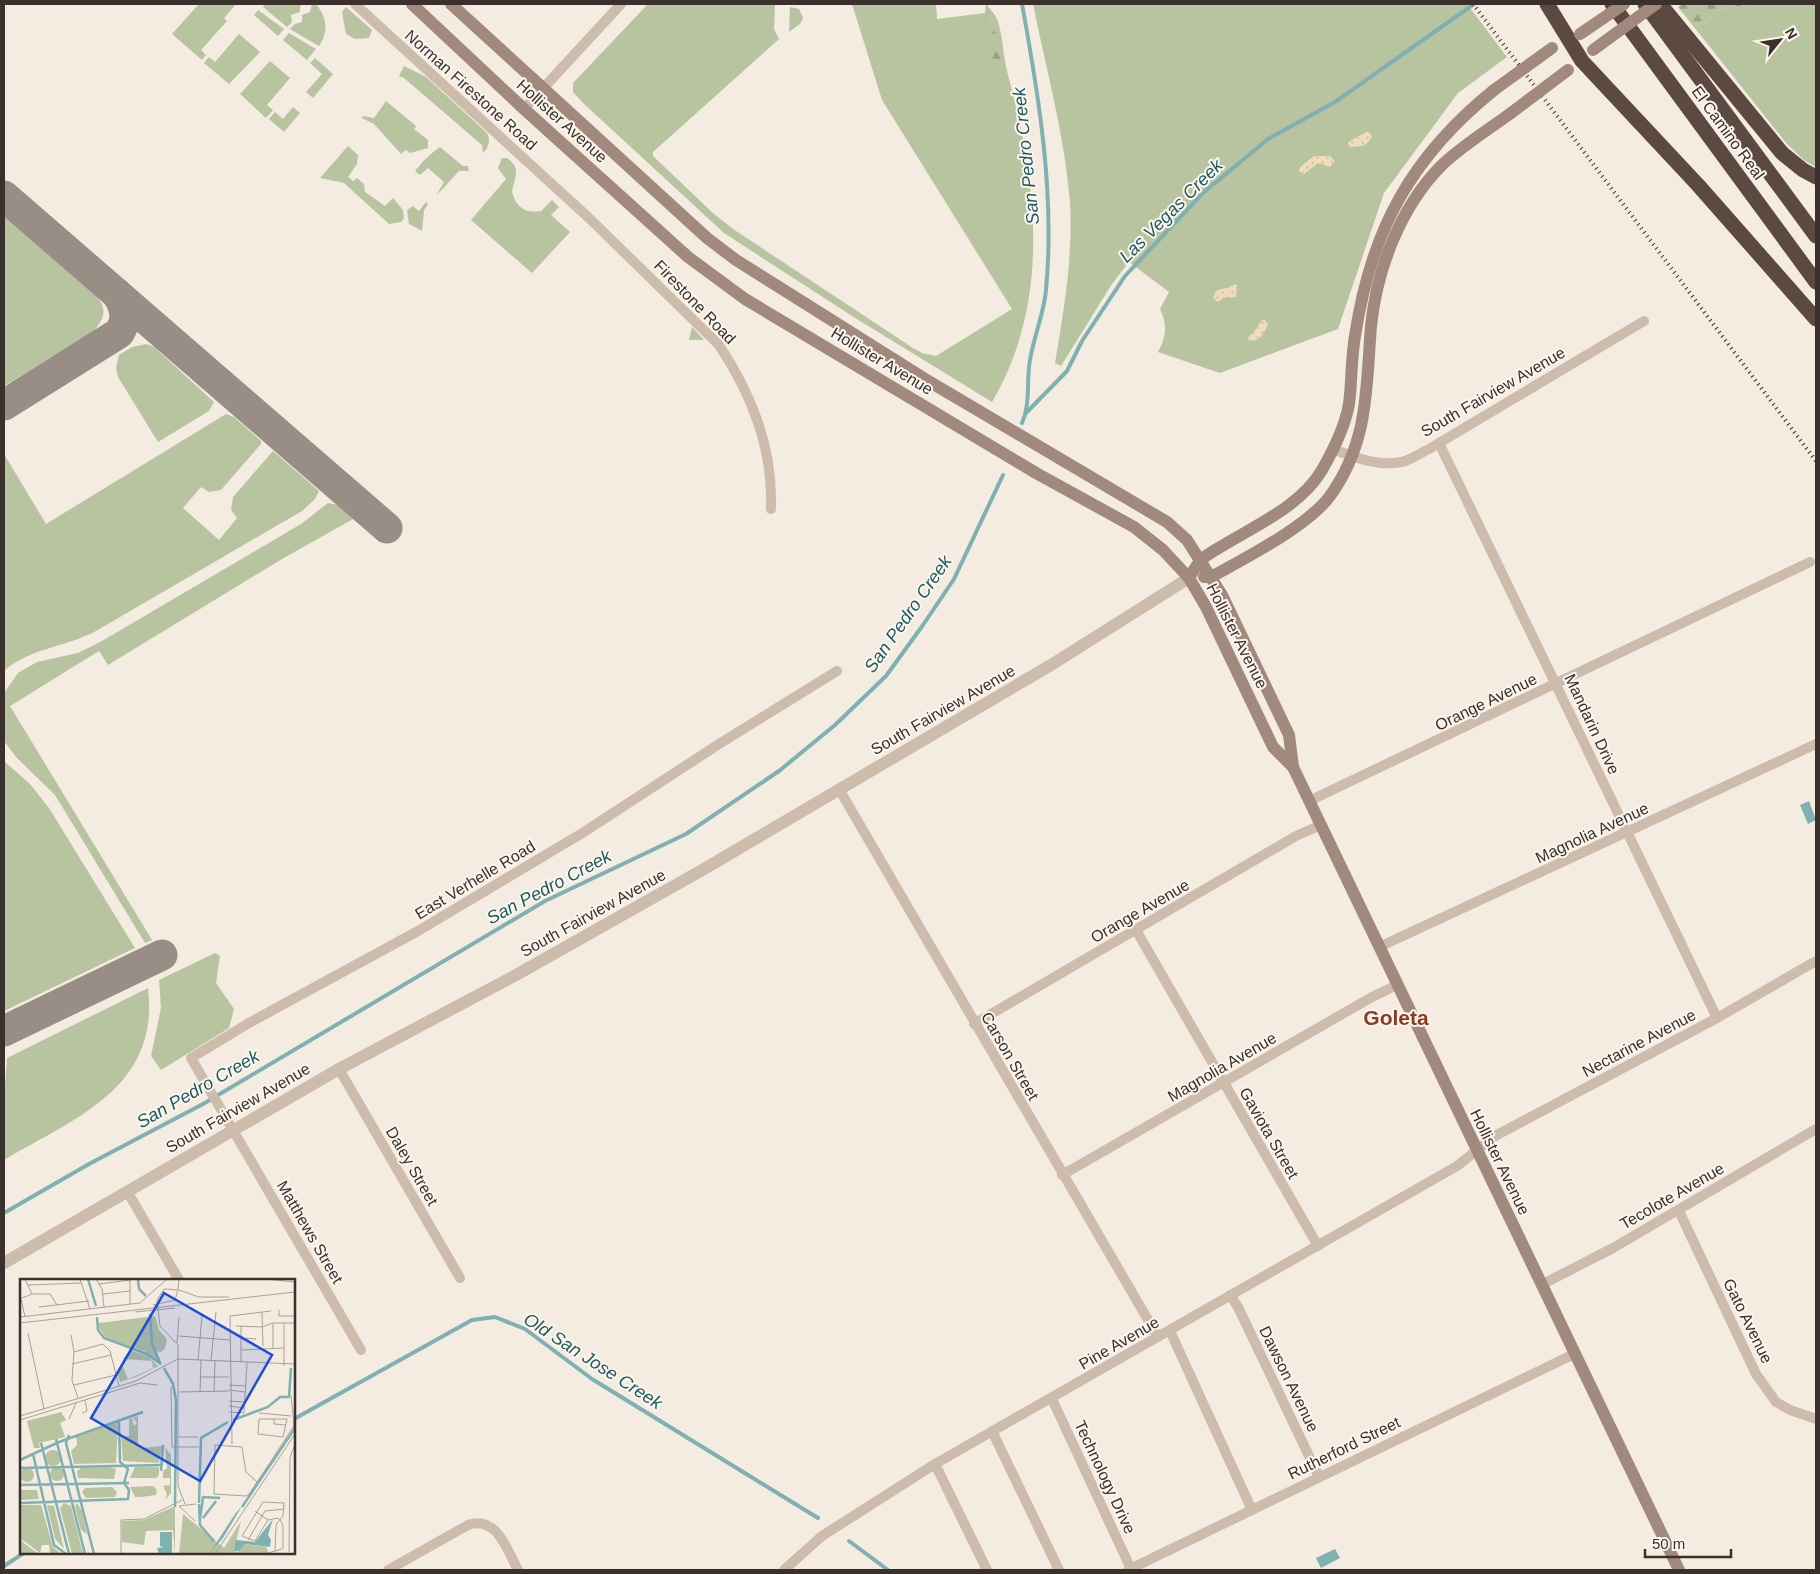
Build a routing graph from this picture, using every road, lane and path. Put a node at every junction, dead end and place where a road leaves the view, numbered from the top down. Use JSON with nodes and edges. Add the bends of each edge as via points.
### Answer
{"nodes":[{"id":1,"x":356,"y":4,"type":"edge"},
{"id":2,"x":412,"y":4,"type":"edge"},
{"id":3,"x":450,"y":4,"type":"edge"},
{"id":4,"x":621,"y":4,"type":"edge"},
{"id":5,"x":1547,"y":4,"type":"edge"},
{"id":6,"x":1612,"y":4,"type":"edge"},
{"id":7,"x":1624,"y":4,"type":"edge"},
{"id":8,"x":1646,"y":4,"type":"edge"},
{"id":9,"x":1656,"y":4,"type":"edge"},
{"id":10,"x":1660,"y":4,"type":"edge"},
{"id":11,"x":1575,"y":37,"type":"junction"},
{"id":12,"x":1588,"y":56,"type":"junction"},
{"id":13,"x":542,"y":90,"type":"junction"},
{"id":14,"x":524,"y":109,"type":"junction"},
{"id":15,"x":1816,"y":177,"type":"edge"},
{"id":16,"x":567,"y":199,"type":"joint"},
{"id":17,"x":1816,"y":236,"type":"edge"},
{"id":18,"x":1816,"y":282,"type":"edge"},
{"id":19,"x":1816,"y":319,"type":"edge"},
{"id":20,"x":1644,"y":321,"type":"dead end"},
{"id":21,"x":1439,"y":443,"type":"junction"},
{"id":22,"x":1333,"y":450,"type":"junction"},
{"id":23,"x":1351,"y":457,"type":"junction"},
{"id":24,"x":771,"y":509,"type":"dead end"},
{"id":25,"x":1201,"y":560,"type":"junction"},
{"id":26,"x":1810,"y":562,"type":"dead end"},
{"id":27,"x":1211,"y":577,"type":"junction"},
{"id":28,"x":1189,"y":578,"type":"junction"},
{"id":29,"x":837,"y":670,"type":"dead end"},
{"id":30,"x":1556,"y":684,"type":"junction"},
{"id":31,"x":1816,"y":744,"type":"edge"},
{"id":32,"x":1293,"y":767,"type":"junction"},
{"id":33,"x":838,"y":789,"type":"junction"},
{"id":34,"x":1310,"y":801,"type":"junction"},
{"id":35,"x":1321,"y":825,"type":"junction"},
{"id":36,"x":1627,"y":832,"type":"junction"},
{"id":37,"x":1136,"y":930,"type":"junction"},
{"id":38,"x":1379,"y":948,"type":"junction"},
{"id":39,"x":1816,"y":961,"type":"edge"},
{"id":40,"x":1397,"y":985,"type":"junction"},
{"id":41,"x":1717,"y":1018,"type":"junction"},
{"id":42,"x":974,"y":1024,"type":"junction"},
{"id":43,"x":339,"y":1069,"type":"junction"},
{"id":44,"x":1223,"y":1083,"type":"junction"},
{"id":45,"x":232,"y":1130,"type":"junction"},
{"id":46,"x":1815,"y":1134,"type":"edge"},
{"id":47,"x":1476,"y":1151,"type":"junction"},
{"id":48,"x":1062,"y":1175,"type":"junction"},
{"id":49,"x":127,"y":1191,"type":"junction"},
{"id":50,"x":1679,"y":1210,"type":"junction"},
{"id":51,"x":1318,"y":1246,"type":"junction"},
{"id":52,"x":4,"y":1263,"type":"edge"},
{"id":53,"x":460,"y":1278,"type":"dead end"},
{"id":54,"x":178,"y":1279,"type":"edge"},
{"id":55,"x":1541,"y":1285,"type":"junction"},
{"id":56,"x":1230,"y":1295,"type":"junction"},
{"id":57,"x":1170,"y":1330,"type":"junction"},
{"id":58,"x":1158,"y":1337,"type":"junction"},
{"id":59,"x":361,"y":1350,"type":"dead end"},
{"id":60,"x":1574,"y":1354,"type":"junction"},
{"id":61,"x":1052,"y":1399,"type":"junction"},
{"id":62,"x":1816,"y":1418,"type":"edge"},
{"id":63,"x":992,"y":1431,"type":"junction"},
{"id":64,"x":935,"y":1464,"type":"junction"},
{"id":65,"x":1319,"y":1477,"type":"junction"},
{"id":66,"x":1252,"y":1510,"type":"junction"},
{"id":67,"x":388,"y":1570,"type":"edge"},
{"id":68,"x":518,"y":1570,"type":"edge"},
{"id":69,"x":784,"y":1570,"type":"edge"},
{"id":70,"x":987,"y":1570,"type":"edge"},
{"id":71,"x":1059,"y":1570,"type":"edge"},
{"id":72,"x":1130,"y":1570,"type":"edge"},
{"id":73,"x":1679,"y":1570,"type":"edge"}],
"edges":[{"from":1,"to":16,"type":"street","name":"Norman Firestone Road"},
{"from":2,"to":14,"type":"main road","name":"Hollister Avenue"},
{"from":3,"to":13,"type":"main road","name":"Hollister Avenue"},
{"from":4,"to":13,"type":"street"},
{"from":5,"to":11,"type":"highway"},
{"from":6,"to":18,"type":"highway","name":"El Camino Real"},
{"from":7,"to":11,"type":"main road","name":"South Fairview Avenue","bridge":true},
{"from":8,"to":17,"type":"highway","name":"El Camino Real"},
{"from":9,"to":12,"type":"main road","name":"South Fairview Avenue","bridge":true},
{"from":10,"to":15,"type":"highway","via":[[1782,152]]},
{"from":11,"to":12,"type":"highway"},
{"from":11,"to":22,"type":"main road","name":"South Fairview Avenue","bridge":true,"via":[[1552,48],[1457,121],[1406,186],[1382,232],[1369,267],[1351,358],[1348,410]]},
{"from":12,"to":19,"type":"highway"},
{"from":12,"to":23,"type":"main road","name":"South Fairview Avenue","bridge":true,"via":[[1464,147],[1433,175],[1411,206],[1393,240],[1375,301],[1366,404]]},
{"from":13,"to":14,"type":"street"},
{"from":13,"to":25,"type":"main road","name":"Hollister Avenue","via":[[706,238],[736,260],[999,423],[1167,522],[1187,540]]},
{"from":14,"to":28,"type":"main road","name":"Hollister Avenue","via":[[688,257],[745,299],[1036,473],[1134,527],[1163,550]]},
{"from":16,"to":24,"type":"street","name":"Firestone Road","via":[[684,309],[718,345],[734,369],[768,450]]},
{"from":20,"to":21,"type":"street","name":"South Fairview Avenue"},
{"from":21,"to":23,"type":"street","name":"South Fairview Avenue","via":[[1403,462],[1386,464]]},
{"from":21,"to":30,"type":"street","name":"Mandarin Drive"},
{"from":22,"to":23,"type":"street","name":"South Fairview Avenue"},
{"from":22,"to":25,"type":"main road","name":"South Fairview Avenue","via":[[1314,483],[1301,496]]},
{"from":23,"to":27,"type":"main road","name":"South Fairview Avenue","via":[[1326,501],[1286,533]]},
{"from":25,"to":27,"type":"main road","name":"Hollister Avenue"},
{"from":25,"to":28,"type":"main road","name":"South Fairview Avenue"},
{"from":26,"to":30,"type":"street","name":"Orange Avenue"},
{"from":27,"to":28,"type":"main road","name":"South Fairview Avenue"},
{"from":27,"to":32,"type":"main road","name":"Hollister Avenue","via":[[1288,735]]},
{"from":28,"to":32,"type":"main road","name":"Hollister Avenue","via":[[1273,748]]},
{"from":28,"to":33,"type":"street","name":"South Fairview Avenue","via":[[1051,666]]},
{"from":29,"to":45,"type":"street","name":"East Verhelle Road","via":[[575,837],[418,931],[190,1058]]},
{"from":30,"to":34,"type":"street","name":"Orange Avenue"},
{"from":30,"to":36,"type":"street","name":"Mandarin Drive"},
{"from":31,"to":36,"type":"street","name":"Magnolia Avenue"},
{"from":32,"to":34,"type":"main road","name":"Hollister Avenue"},
{"from":33,"to":42,"type":"street","name":"Carson Street"},
{"from":33,"to":43,"type":"street","name":"South Fairview Avenue","via":[[592,933]]},
{"from":34,"to":35,"type":"main road","name":"Hollister Avenue"},
{"from":35,"to":37,"type":"street","name":"Orange Avenue","via":[[1296,836]]},
{"from":35,"to":38,"type":"main road","name":"Hollister Avenue"},
{"from":36,"to":38,"type":"street","name":"Magnolia Avenue"},
{"from":36,"to":41,"type":"street","name":"Mandarin Drive"},
{"from":37,"to":42,"type":"street","name":"Orange Avenue"},
{"from":37,"to":44,"type":"street","name":"Gaviota Street"},
{"from":38,"to":40,"type":"main road","name":"Hollister Avenue"},
{"from":39,"to":41,"type":"street","name":"Nectarine Avenue"},
{"from":40,"to":44,"type":"street","name":"Magnolia Avenue"},
{"from":40,"to":47,"type":"main road","name":"Hollister Avenue"},
{"from":41,"to":47,"type":"street","name":"Nectarine Avenue","via":[[1495,1136]]},
{"from":42,"to":48,"type":"street","name":"Carson Street"},
{"from":43,"to":45,"type":"street","name":"South Fairview Avenue"},
{"from":43,"to":53,"type":"street","name":"Daley Street"},
{"from":44,"to":48,"type":"street","name":"Magnolia Avenue"},
{"from":44,"to":51,"type":"street","name":"Gaviota Street"},
{"from":45,"to":49,"type":"street","name":"South Fairview Avenue"},
{"from":45,"to":59,"type":"street","name":"Matthews Street"},
{"from":46,"to":50,"type":"street","name":"Tecolote Avenue"},
{"from":47,"to":51,"type":"street","name":"Pine Avenue","via":[[1457,1166]]},
{"from":47,"to":55,"type":"main road","name":"Hollister Avenue"},
{"from":48,"to":58,"type":"street","name":"Carson Street"},
{"from":49,"to":52,"type":"street","name":"South Fairview Avenue"},
{"from":49,"to":54,"type":"street"},
{"from":50,"to":55,"type":"street","name":"Tecolote Avenue"},
{"from":50,"to":62,"type":"street","name":"Gato Avenue","via":[[1756,1374],[1776,1402]]},
{"from":51,"to":56,"type":"street","name":"Pine Avenue"},
{"from":55,"to":60,"type":"main road","name":"Hollister Avenue"},
{"from":56,"to":57,"type":"street","name":"Pine Avenue"},
{"from":56,"to":65,"type":"street","name":"Dawson Avenue"},
{"from":57,"to":58,"type":"street","name":"Pine Avenue"},
{"from":57,"to":66,"type":"street"},
{"from":58,"to":61,"type":"street","name":"Pine Avenue"},
{"from":60,"to":65,"type":"street","name":"Rutherford Street"},
{"from":60,"to":73,"type":"main road","name":"Hollister Avenue"},
{"from":61,"to":63,"type":"street","name":"Pine Avenue"},
{"from":61,"to":72,"type":"street","name":"Technology Drive"},
{"from":63,"to":64,"type":"street","name":"Pine Avenue"},
{"from":63,"to":71,"type":"street"},
{"from":64,"to":69,"type":"street","name":"Pine Avenue","via":[[822,1536]]},
{"from":64,"to":70,"type":"street"},
{"from":65,"to":66,"type":"street","name":"Rutherford Street"},
{"from":66,"to":72,"type":"street","name":"Rutherford Street"},
{"from":67,"to":68,"type":"street","via":[[468,1525],[482,1522],[494,1529]]}]}
